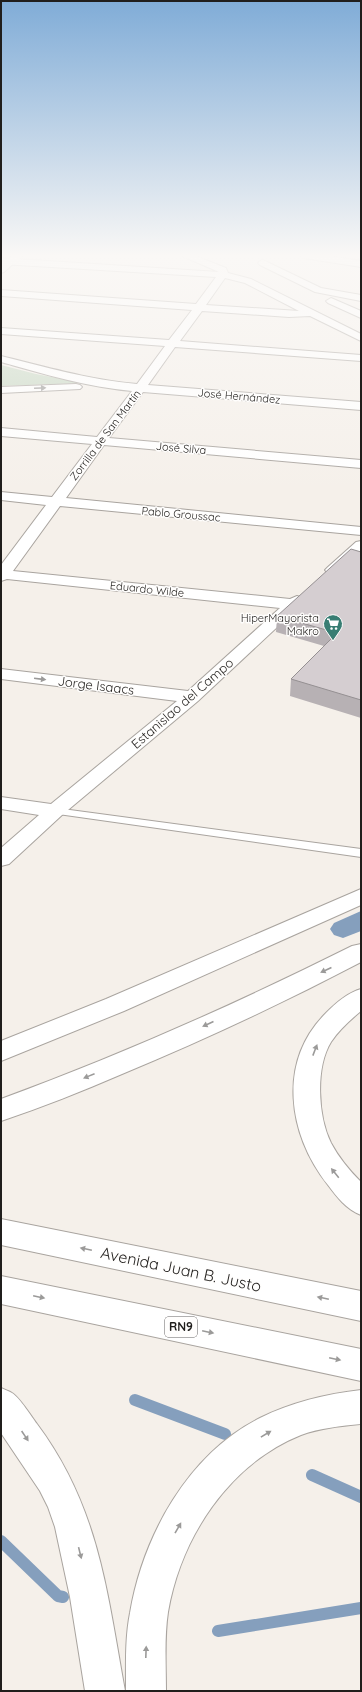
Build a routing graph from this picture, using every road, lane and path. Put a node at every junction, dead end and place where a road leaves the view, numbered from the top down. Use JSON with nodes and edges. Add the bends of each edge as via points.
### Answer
{"nodes":[{"id":1,"x":40,"y":334,"type":"edge"},
{"id":2,"x":180,"y":334,"type":"edge"},
{"id":3,"x":173,"y":344,"type":"junction"},
{"id":4,"x":361,"y":358,"type":"edge"},
{"id":5,"x":1,"y":359,"type":"edge"},
{"id":6,"x":116,"y":386,"type":"junction"},
{"id":7,"x":140,"y":388,"type":"junction"},
{"id":8,"x":1,"y":390,"type":"edge"},
{"id":9,"x":361,"y":406,"type":"edge"},
{"id":10,"x":1,"y":432,"type":"edge"},
{"id":11,"x":100,"y":441,"type":"junction"},
{"id":12,"x":361,"y":464,"type":"edge"},
{"id":13,"x":1,"y":496,"type":"edge"},
{"id":14,"x":55,"y":502,"type":"junction"},
{"id":15,"x":361,"y":531,"type":"edge"},
{"id":16,"x":361,"y":545,"type":"edge"},
{"id":17,"x":1,"y":575,"type":"edge"},
{"id":18,"x":293,"y":604,"type":"junction"},
{"id":19,"x":1,"y":674,"type":"edge"},
{"id":20,"x":192,"y":697,"type":"junction"},
{"id":21,"x":1,"y":803,"type":"edge"},
{"id":22,"x":54,"y":811,"type":"junction"},
{"id":23,"x":361,"y":853,"type":"edge"},
{"id":24,"x":1,"y":859,"type":"edge"},
{"id":25,"x":361,"y":896,"type":"edge"},
{"id":26,"x":361,"y":952,"type":"edge"},
{"id":27,"x":361,"y":998,"type":"edge"},
{"id":28,"x":1,"y":1051,"type":"edge"},
{"id":29,"x":1,"y":1110,"type":"edge"},
{"id":30,"x":361,"y":1202,"type":"edge"},
{"id":31,"x":1,"y":1232,"type":"edge"},
{"id":32,"x":1,"y":1290,"type":"edge"},
{"id":33,"x":361,"y":1306,"type":"edge"},
{"id":34,"x":361,"y":1365,"type":"edge"},
{"id":35,"x":1,"y":1405,"type":"edge"},
{"id":36,"x":361,"y":1407,"type":"edge"},
{"id":37,"x":105,"y":1691,"type":"edge"},
{"id":38,"x":146,"y":1691,"type":"edge"}],
"edges":[{"from":1,"to":3,"type":"street"},
{"from":2,"to":3,"type":"street","name":"Zorrilla de San Martín"},
{"from":3,"to":4,"type":"street"},
{"from":3,"to":7,"type":"street","name":"Zorrilla de San Martín"},
{"from":5,"to":6,"type":"street","name":"José Hernández","via":[[54,374]]},
{"from":6,"to":7,"type":"street","name":"José Hernández"},
{"from":8,"to":6,"type":"street","name":"José Hernández","one_way":true},
{"from":7,"to":9,"type":"street","name":"José Hernández"},
{"from":7,"to":11,"type":"street","name":"Zorrilla de San Martín"},
{"from":10,"to":11,"type":"street","name":"José Silva"},
{"from":11,"to":12,"type":"street","name":"José Silva"},
{"from":11,"to":14,"type":"street","name":"Zorrilla de San Martín"},
{"from":13,"to":14,"type":"street","name":"Pablo Groussac"},
{"from":14,"to":15,"type":"street","name":"Pablo Groussac"},
{"from":14,"to":17,"type":"street","name":"Zorrilla de San Martín"},
{"from":16,"to":18,"type":"street","name":"Estanislao del Campo"},
{"from":17,"to":18,"type":"street","name":"Eduardo Wilde"},
{"from":18,"to":20,"type":"street","name":"Estanislao del Campo"},
{"from":19,"to":20,"type":"street","name":"Jorge Isaacs","one_way":true},
{"from":20,"to":22,"type":"street","name":"Estanislao del Campo"},
{"from":21,"to":22,"type":"street"},
{"from":22,"to":23,"type":"lane"},
{"from":22,"to":24,"type":"street","name":"Estanislao del Campo"},
{"from":25,"to":28,"type":"street","via":[[122,1002]]},
{"from":26,"to":29,"type":"main road","one_way":true,"via":[[157,1048]]},
{"from":30,"to":27,"type":"main road","one_way":true,"via":[[331,1168],[317,1143],[309,1116],[307,1089],[310,1063],[319,1041],[333,1021]]},
{"from":33,"to":31,"type":"main road","name":"Avenida Juan B. Justo","one_way":true},
{"from":32,"to":34,"type":"main road","number":"RN9","one_way":true},
{"from":35,"to":37,"type":"main road","one_way":true,"via":[[42,1462],[64,1504],[80,1552]]},
{"from":38,"to":36,"type":"main road","one_way":true,"via":[[149,1612],[158,1574],[172,1538],[207,1482],[244,1449],[274,1430],[300,1418]]}]}
